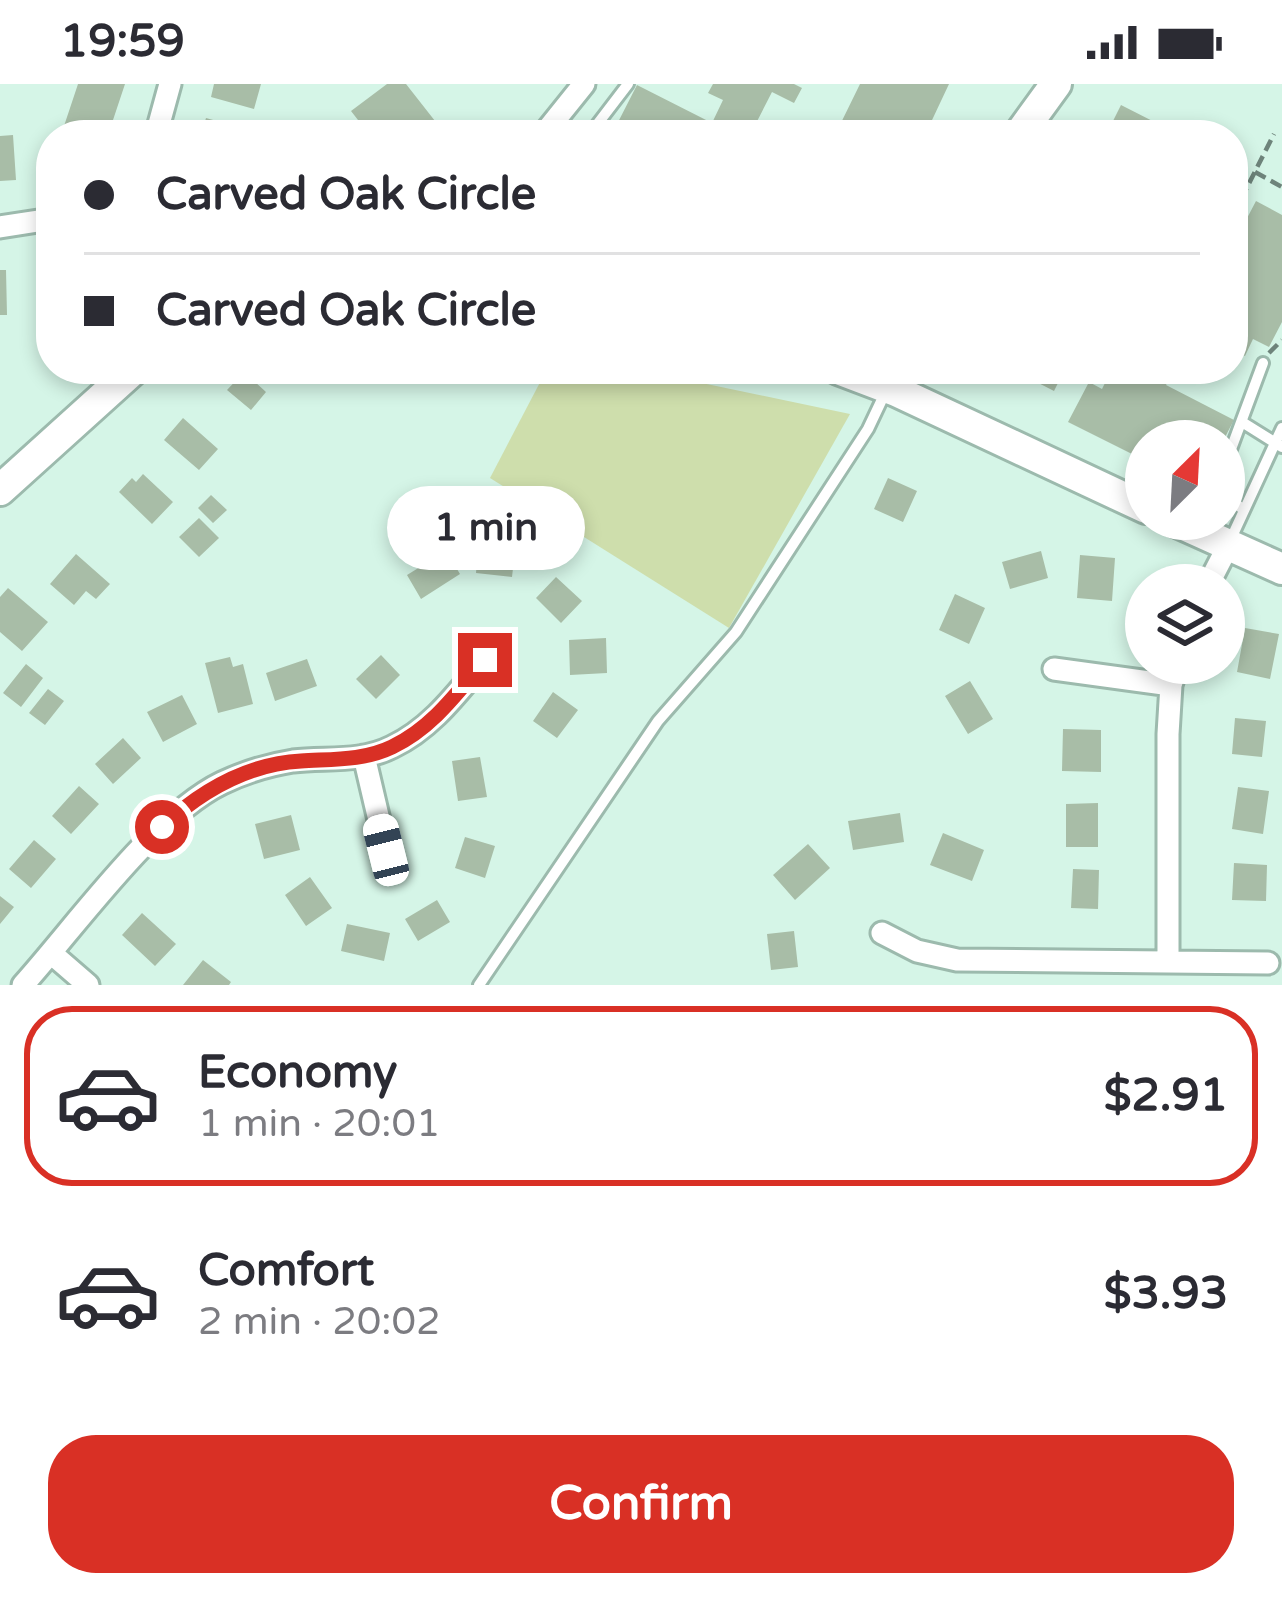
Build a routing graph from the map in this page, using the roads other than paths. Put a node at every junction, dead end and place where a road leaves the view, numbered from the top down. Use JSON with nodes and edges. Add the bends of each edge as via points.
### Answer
{"nodes":[{"id":1,"x":170,"y":84,"type":"edge"},
{"id":2,"x":584,"y":84,"type":"edge"},
{"id":3,"x":628,"y":84,"type":"edge"},
{"id":4,"x":1056,"y":84,"type":"edge"},
{"id":5,"x":160,"y":120,"type":"edge"},
{"id":6,"x":555,"y":120,"type":"edge"},
{"id":7,"x":600,"y":120,"type":"edge"},
{"id":8,"x":1030,"y":120,"type":"edge"},
{"id":9,"x":36,"y":221,"type":"edge"},
{"id":10,"x":0,"y":227,"type":"edge"},
{"id":11,"x":1263,"y":364,"type":"dead end"},
{"id":12,"x":117,"y":384,"type":"edge"},
{"id":13,"x":877,"y":384,"type":"edge"},
{"id":14,"x":887,"y":388,"type":"junction"},
{"id":15,"x":1242,"y":420,"type":"edge"},
{"id":16,"x":1245,"y":424,"type":"edge"},
{"id":17,"x":1282,"y":428,"type":"edge"},
{"id":18,"x":1278,"y":445,"type":"edge"},
{"id":19,"x":0,"y":490,"type":"edge"},
{"id":20,"x":1125,"y":498,"type":"edge"},
{"id":21,"x":1245,"y":507,"type":"edge"},
{"id":22,"x":1219,"y":540,"type":"edge"},
{"id":23,"x":1230,"y":540,"type":"edge"},
{"id":24,"x":1228,"y":544,"type":"junction"},
{"id":25,"x":1218,"y":564,"type":"edge"},
{"id":26,"x":1282,"y":569,"type":"edge"},
{"id":27,"x":485,"y":660,"type":"dead end"},
{"id":28,"x":1054,"y":669,"type":"dead end"},
{"id":29,"x":1125,"y":672,"type":"edge"},
{"id":30,"x":1175,"y":684,"type":"edge"},
{"id":31,"x":364,"y":756,"type":"junction"},
{"id":32,"x":386,"y":850,"type":"dead end"},
{"id":33,"x":882,"y":933,"type":"dead end"},
{"id":34,"x":51,"y":953,"type":"junction"},
{"id":35,"x":1168,"y":961,"type":"junction"},
{"id":36,"x":1268,"y":963,"type":"dead end"},
{"id":37,"x":1045,"y":974,"type":"edge"},
{"id":38,"x":23,"y":985,"type":"edge"},
{"id":39,"x":88,"y":985,"type":"edge"},
{"id":40,"x":478,"y":985,"type":"edge"}],
"edges":[{"from":1,"to":5,"type":"street"},
{"from":2,"to":6,"type":"street"},
{"from":3,"to":7,"type":"lane"},
{"from":4,"to":8,"type":"street"},
{"from":9,"to":10,"type":"street"},
{"from":11,"to":15,"type":"lane"},
{"from":12,"to":19,"type":"street"},
{"from":13,"to":14,"type":"street"},
{"from":14,"to":20,"type":"street"},
{"from":14,"to":40,"type":"lane","via":[[736,632],[658,722]]},
{"from":16,"to":18,"type":"lane"},
{"from":17,"to":18,"type":"lane"},
{"from":18,"to":21,"type":"lane"},
{"from":22,"to":24,"type":"street"},
{"from":23,"to":24,"type":"lane"},
{"from":24,"to":25,"type":"street"},
{"from":24,"to":26,"type":"street"},
{"from":27,"to":31,"type":"street","via":[[417,733]]},
{"from":28,"to":29,"type":"street"},
{"from":30,"to":35,"type":"street"},
{"from":31,"to":32,"type":"street"},
{"from":31,"to":34,"type":"street","via":[[258,768],[190,802]]},
{"from":33,"to":37,"type":"street","via":[[930,956]]},
{"from":34,"to":38,"type":"street"},
{"from":34,"to":39,"type":"street"},
{"from":35,"to":36,"type":"street"},
{"from":35,"to":37,"type":"street"}]}
